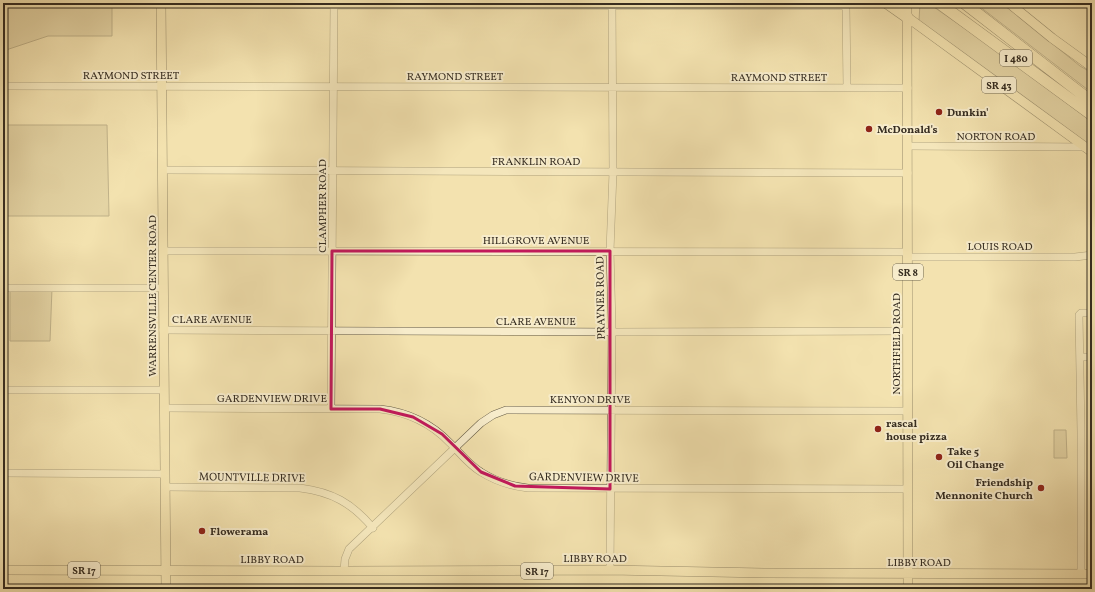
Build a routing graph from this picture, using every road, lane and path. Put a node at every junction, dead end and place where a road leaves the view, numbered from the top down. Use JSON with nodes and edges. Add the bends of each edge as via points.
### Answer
{"nodes":[{"id":1,"x":161,"y":3,"type":"edge"},
{"id":2,"x":887,"y":3,"type":"edge"},
{"id":3,"x":907,"y":3,"type":"edge"},
{"id":4,"x":939,"y":3,"type":"edge"},
{"id":5,"x":964,"y":3,"type":"edge"},
{"id":6,"x":1009,"y":3,"type":"edge"},
{"id":7,"x":334,"y":4,"type":"edge"},
{"id":8,"x":612,"y":4,"type":"edge"},
{"id":9,"x":907,"y":17,"type":"junction"},
{"id":10,"x":1092,"y":67,"type":"edge"},
{"id":11,"x":3,"y":86,"type":"edge"},
{"id":12,"x":162,"y":86,"type":"junction"},
{"id":13,"x":333,"y":86,"type":"junction"},
{"id":14,"x":612,"y":87,"type":"junction"},
{"id":15,"x":847,"y":88,"type":"junction"},
{"id":16,"x":908,"y":88,"type":"junction"},
{"id":17,"x":1092,"y":102,"type":"edge"},
{"id":18,"x":1092,"y":115,"type":"edge"},
{"id":19,"x":908,"y":146,"type":"junction"},
{"id":20,"x":1088,"y":149,"type":"edge"},
{"id":21,"x":163,"y":170,"type":"junction"},
{"id":22,"x":333,"y":171,"type":"junction"},
{"id":23,"x":613,"y":172,"type":"junction"},
{"id":24,"x":908,"y":173,"type":"junction"},
{"id":25,"x":163,"y":251,"type":"junction"},
{"id":26,"x":332,"y":251,"type":"junction"},
{"id":27,"x":610,"y":252,"type":"junction"},
{"id":28,"x":908,"y":255,"type":"junction"},
{"id":29,"x":1092,"y":255,"type":"edge"},
{"id":30,"x":3,"y":288,"type":"edge"},
{"id":31,"x":163,"y":288,"type":"junction"},
{"id":32,"x":1092,"y":313,"type":"edge"},
{"id":33,"x":163,"y":330,"type":"junction"},
{"id":34,"x":332,"y":330,"type":"junction"},
{"id":35,"x":908,"y":331,"type":"junction"},
{"id":36,"x":612,"y":332,"type":"junction"},
{"id":37,"x":1080,"y":357,"type":"junction"},
{"id":38,"x":1092,"y":357,"type":"edge"},
{"id":39,"x":3,"y":390,"type":"edge"},
{"id":40,"x":164,"y":390,"type":"junction"},
{"id":41,"x":164,"y":408,"type":"junction"},
{"id":42,"x":332,"y":409,"type":"junction"},
{"id":43,"x":611,"y":410,"type":"junction"},
{"id":44,"x":908,"y":410,"type":"junction"},
{"id":45,"x":456,"y":448,"type":"junction"},
{"id":46,"x":3,"y":473,"type":"edge"},
{"id":47,"x":166,"y":474,"type":"junction"},
{"id":48,"x":166,"y":487,"type":"junction"},
{"id":49,"x":908,"y":488,"type":"junction"},
{"id":50,"x":610,"y":489,"type":"junction"},
{"id":51,"x":373,"y":528,"type":"junction"},
{"id":52,"x":3,"y":570,"type":"edge"},
{"id":53,"x":166,"y":570,"type":"junction"},
{"id":54,"x":610,"y":570,"type":"junction"},
{"id":55,"x":344,"y":571,"type":"junction"},
{"id":56,"x":908,"y":574,"type":"junction"},
{"id":57,"x":1080,"y":574,"type":"junction"},
{"id":58,"x":1092,"y":574,"type":"edge"},
{"id":59,"x":166,"y":589,"type":"edge"},
{"id":60,"x":908,"y":589,"type":"edge"}],
"edges":[{"from":1,"to":7,"type":"street"},
{"from":1,"to":12,"type":"main road","name":"WARRENSVILLE CENTER ROAD"},
{"from":2,"to":9,"type":"highway"},
{"from":3,"to":9,"type":"main road","name":"NORTHFIELD ROAD","number":"SR 8"},
{"from":4,"to":18,"type":"highway","number":"I 480"},
{"from":5,"to":17,"type":"highway","number":"I 480"},
{"from":6,"to":10,"type":"main road"},
{"from":7,"to":8,"type":"street"},
{"from":7,"to":13,"type":"street","name":"CLAMPHER ROAD"},
{"from":8,"to":14,"type":"street","name":"PRAYNER ROAD"},
{"from":8,"to":15,"type":"street","via":[[846,6]]},
{"from":9,"to":16,"type":"main road","name":"NORTHFIELD ROAD","number":"SR 8"},
{"from":9,"to":20,"type":"main road","number":"SR 43"},
{"from":11,"to":12,"type":"street","name":"RAYMOND STREET"},
{"from":12,"to":13,"type":"street","name":"RAYMOND STREET"},
{"from":12,"to":21,"type":"main road","name":"WARRENSVILLE CENTER ROAD"},
{"from":13,"to":14,"type":"street","name":"RAYMOND STREET"},
{"from":13,"to":22,"type":"street","name":"CLAMPHER ROAD"},
{"from":14,"to":15,"type":"street","name":"RAYMOND STREET"},
{"from":14,"to":23,"type":"street","name":"PRAYNER ROAD"},
{"from":15,"to":16,"type":"street","name":"RAYMOND STREET"},
{"from":16,"to":19,"type":"main road","name":"NORTHFIELD ROAD","number":"SR 8"},
{"from":19,"to":20,"type":"street","name":"NORTON ROAD"},
{"from":19,"to":24,"type":"main road","name":"NORTHFIELD ROAD","number":"SR 8"},
{"from":21,"to":22,"type":"street","name":"FRANKLIN ROAD"},
{"from":21,"to":25,"type":"main road","name":"WARRENSVILLE CENTER ROAD"},
{"from":22,"to":23,"type":"street","name":"FRANKLIN ROAD"},
{"from":22,"to":26,"type":"street","name":"CLAMPHER ROAD"},
{"from":23,"to":24,"type":"street","name":"FRANKLIN ROAD"},
{"from":23,"to":27,"type":"street","name":"PRAYNER ROAD"},
{"from":24,"to":28,"type":"main road","name":"NORTHFIELD ROAD","number":"SR 8"},
{"from":25,"to":26,"type":"street","name":"HILLGROVE AVENUE"},
{"from":25,"to":31,"type":"main road","name":"WARRENSVILLE CENTER ROAD"},
{"from":26,"to":27,"type":"street","name":"HILLGROVE AVENUE"},
{"from":26,"to":34,"type":"street","name":"CLAMPHER ROAD"},
{"from":27,"to":28,"type":"street","name":"HILLGROVE AVENUE"},
{"from":27,"to":36,"type":"street","name":"PRAYNER ROAD"},
{"from":28,"to":29,"type":"street","name":"LOUIS ROAD","via":[[1076,258]]},
{"from":28,"to":35,"type":"main road","name":"NORTHFIELD ROAD","number":"SR 8"},
{"from":30,"to":31,"type":"street"},
{"from":31,"to":33,"type":"main road","name":"WARRENSVILLE CENTER ROAD"},
{"from":32,"to":37,"type":"street","via":[[1079,315]]},
{"from":33,"to":34,"type":"street","name":"CLARE AVENUE"},
{"from":33,"to":40,"type":"main road","name":"WARRENSVILLE CENTER ROAD"},
{"from":34,"to":36,"type":"street","name":"CLARE AVENUE"},
{"from":34,"to":42,"type":"street","name":"CLAMPHER ROAD"},
{"from":35,"to":36,"type":"street","name":"CLARE AVENUE"},
{"from":35,"to":44,"type":"main road","name":"NORTHFIELD ROAD","number":"SR 8"},
{"from":36,"to":43,"type":"street","name":"PRAYNER ROAD"},
{"from":37,"to":38,"type":"street"},
{"from":37,"to":57,"type":"street"},
{"from":39,"to":40,"type":"street"},
{"from":40,"to":41,"type":"main road","name":"WARRENSVILLE CENTER ROAD"},
{"from":41,"to":42,"type":"street","name":"GARDENVIEW DRIVE"},
{"from":41,"to":47,"type":"main road","name":"WARRENSVILLE CENTER ROAD"},
{"from":42,"to":45,"type":"street","name":"GARDENVIEW DRIVE","via":[[380,409],[402,413],[422,420]]},
{"from":43,"to":44,"type":"street","name":"KENYON DRIVE"},
{"from":43,"to":45,"type":"street","name":"KENYON DRIVE","via":[[506,410],[482,423]]},
{"from":43,"to":50,"type":"street","name":"PRAYNER ROAD"},
{"from":44,"to":49,"type":"main road","name":"NORTHFIELD ROAD","number":"SR 8"},
{"from":45,"to":50,"type":"street","name":"GARDENVIEW DRIVE","via":[[481,472],[515,486],[541,489]]},
{"from":45,"to":51,"type":"street","name":"KENYON DRIVE"},
{"from":46,"to":47,"type":"street"},
{"from":47,"to":48,"type":"main road","name":"WARRENSVILLE CENTER ROAD"},
{"from":48,"to":51,"type":"street","name":"MOUNTVILLE DRIVE","via":[[316,490],[351,505]]},
{"from":48,"to":53,"type":"main road","name":"WARRENSVILLE CENTER ROAD"},
{"from":49,"to":50,"type":"street","name":"GARDENVIEW DRIVE"},
{"from":49,"to":56,"type":"main road","name":"NORTHFIELD ROAD","number":"SR 8"},
{"from":50,"to":54,"type":"street","name":"PRAYNER ROAD"},
{"from":51,"to":55,"type":"street","name":"KENYON DRIVE","via":[[349,549]]},
{"from":52,"to":53,"type":"main road","name":"LIBBY ROAD","number":"SR 17"},
{"from":53,"to":55,"type":"main road","name":"LIBBY ROAD","number":"SR 17"},
{"from":53,"to":59,"type":"main road","name":"WARRENSVILLE CENTER ROAD"},
{"from":54,"to":55,"type":"main road","name":"LIBBY ROAD","number":"SR 17"},
{"from":54,"to":56,"type":"main road","name":"LIBBY ROAD","number":"SR 17"},
{"from":56,"to":57,"type":"main road","name":"LIBBY ROAD","number":"SR 17"},
{"from":56,"to":60,"type":"main road","name":"NORTHFIELD ROAD","number":"SR 8"},
{"from":57,"to":58,"type":"main road","name":"LIBBY ROAD","number":"SR 17"}]}
